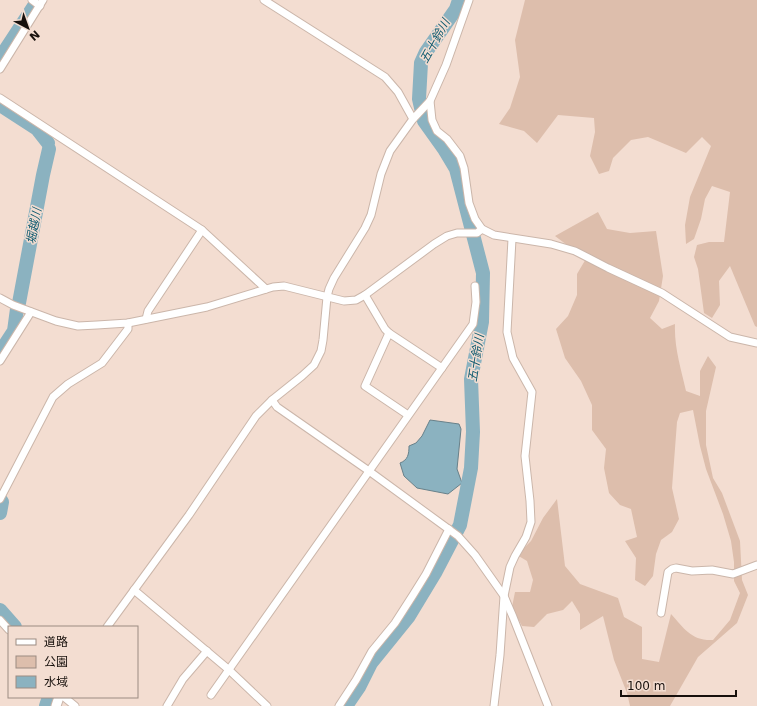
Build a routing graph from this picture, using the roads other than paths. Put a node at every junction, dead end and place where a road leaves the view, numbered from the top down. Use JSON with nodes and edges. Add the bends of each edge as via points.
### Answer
{"nodes":[{"id":1,"x":264,"y":0,"type":"edge"},
{"id":2,"x":468,"y":0,"type":"edge"},
{"id":3,"x":37,"y":2,"type":"edge"},
{"id":4,"x":0,"y":69,"type":"edge"},
{"id":5,"x":0,"y":98,"type":"edge"},
{"id":6,"x":428,"y":103,"type":"junction"},
{"id":7,"x":415,"y":117,"type":"junction"},
{"id":8,"x":202,"y":230,"type":"junction"},
{"id":9,"x":480,"y":231,"type":"junction"},
{"id":10,"x":512,"y":239,"type":"junction"},
{"id":11,"x":475,"y":286,"type":"dead end"},
{"id":12,"x":266,"y":289,"type":"junction"},
{"id":13,"x":365,"y":295,"type":"junction"},
{"id":14,"x":327,"y":297,"type":"junction"},
{"id":15,"x":0,"y":298,"type":"edge"},
{"id":16,"x":31,"y":312,"type":"junction"},
{"id":17,"x":146,"y":319,"type":"junction"},
{"id":18,"x":128,"y":323,"type":"junction"},
{"id":19,"x":390,"y":333,"type":"junction"},
{"id":20,"x":757,"y":343,"type":"edge"},
{"id":21,"x":0,"y":361,"type":"edge"},
{"id":22,"x":442,"y":368,"type":"junction"},
{"id":23,"x":272,"y":400,"type":"junction"},
{"id":24,"x":408,"y":415,"type":"junction"},
{"id":25,"x":369,"y":471,"type":"junction"},
{"id":26,"x":1,"y":496,"type":"edge"},
{"id":27,"x":453,"y":532,"type":"junction"},
{"id":28,"x":757,"y":565,"type":"edge"},
{"id":29,"x":134,"y":590,"type":"junction"},
{"id":30,"x":504,"y":596,"type":"junction"},
{"id":31,"x":661,"y":612,"type":"dead end"},
{"id":32,"x":0,"y":620,"type":"edge"},
{"id":33,"x":108,"y":626,"type":"edge"},
{"id":34,"x":8,"y":629,"type":"edge"},
{"id":35,"x":207,"y":651,"type":"junction"},
{"id":36,"x":228,"y":669,"type":"junction"},
{"id":37,"x":211,"y":695,"type":"dead end"},
{"id":38,"x":65,"y":698,"type":"edge"},
{"id":39,"x":75,"y":706,"type":"edge"},
{"id":40,"x":167,"y":706,"type":"edge"},
{"id":41,"x":267,"y":706,"type":"edge"},
{"id":42,"x":338,"y":706,"type":"edge"},
{"id":43,"x":494,"y":706,"type":"edge"},
{"id":44,"x":548,"y":706,"type":"edge"}],
"edges":[{"from":1,"to":7,"type":"street","via":[[385,77]]},
{"from":2,"to":6,"type":"street","via":[[446,66]]},
{"from":3,"to":4,"type":"street"},
{"from":5,"to":8,"type":"street"},
{"from":6,"to":7,"type":"street"},
{"from":6,"to":9,"type":"street","via":[[438,131],[460,156],[469,203]]},
{"from":7,"to":14,"type":"street","via":[[390,151],[380,174],[371,215],[334,278]]},
{"from":8,"to":12,"type":"street"},
{"from":8,"to":17,"type":"street","via":[[148,311]]},
{"from":9,"to":10,"type":"street"},
{"from":9,"to":13,"type":"street","via":[[447,236]]},
{"from":10,"to":20,"type":"street","via":[[552,244],[575,251],[662,293],[730,337]]},
{"from":10,"to":30,"type":"street","via":[[507,332],[513,358],[532,392],[525,456],[531,522],[526,538],[510,567]]},
{"from":11,"to":22,"type":"street","via":[[473,324]]},
{"from":12,"to":14,"type":"street","via":[[284,286]]},
{"from":12,"to":17,"type":"street","via":[[207,307]]},
{"from":13,"to":14,"type":"street","via":[[356,300],[344,301]]},
{"from":13,"to":19,"type":"street","via":[[384,329]]},
{"from":14,"to":23,"type":"street","via":[[321,351],[314,365]]},
{"from":15,"to":16,"type":"street"},
{"from":16,"to":18,"type":"street","via":[[78,326]]},
{"from":16,"to":21,"type":"street"},
{"from":17,"to":18,"type":"street"},
{"from":18,"to":26,"type":"street","via":[[128,329],[102,363],[68,384],[53,397]]},
{"from":19,"to":22,"type":"street"},
{"from":19,"to":24,"type":"street","via":[[365,386]]},
{"from":22,"to":24,"type":"street"},
{"from":23,"to":25,"type":"street","via":[[277,407]]},
{"from":23,"to":29,"type":"street","via":[[256,416],[185,521]]},
{"from":24,"to":25,"type":"street"},
{"from":25,"to":27,"type":"street"},
{"from":25,"to":36,"type":"street"},
{"from":27,"to":30,"type":"street","via":[[484,567]]},
{"from":27,"to":42,"type":"street","via":[[395,624],[372,651]]},
{"from":28,"to":31,"type":"street","via":[[733,574],[712,570],[672,569],[668,572]]},
{"from":29,"to":33,"type":"street"},
{"from":29,"to":35,"type":"street"},
{"from":30,"to":43,"type":"street"},
{"from":30,"to":44,"type":"street"},
{"from":32,"to":34,"type":"street"},
{"from":35,"to":36,"type":"street"},
{"from":35,"to":40,"type":"street","via":[[183,679]]},
{"from":36,"to":37,"type":"street"},
{"from":36,"to":41,"type":"street"},
{"from":38,"to":39,"type":"street"}]}
